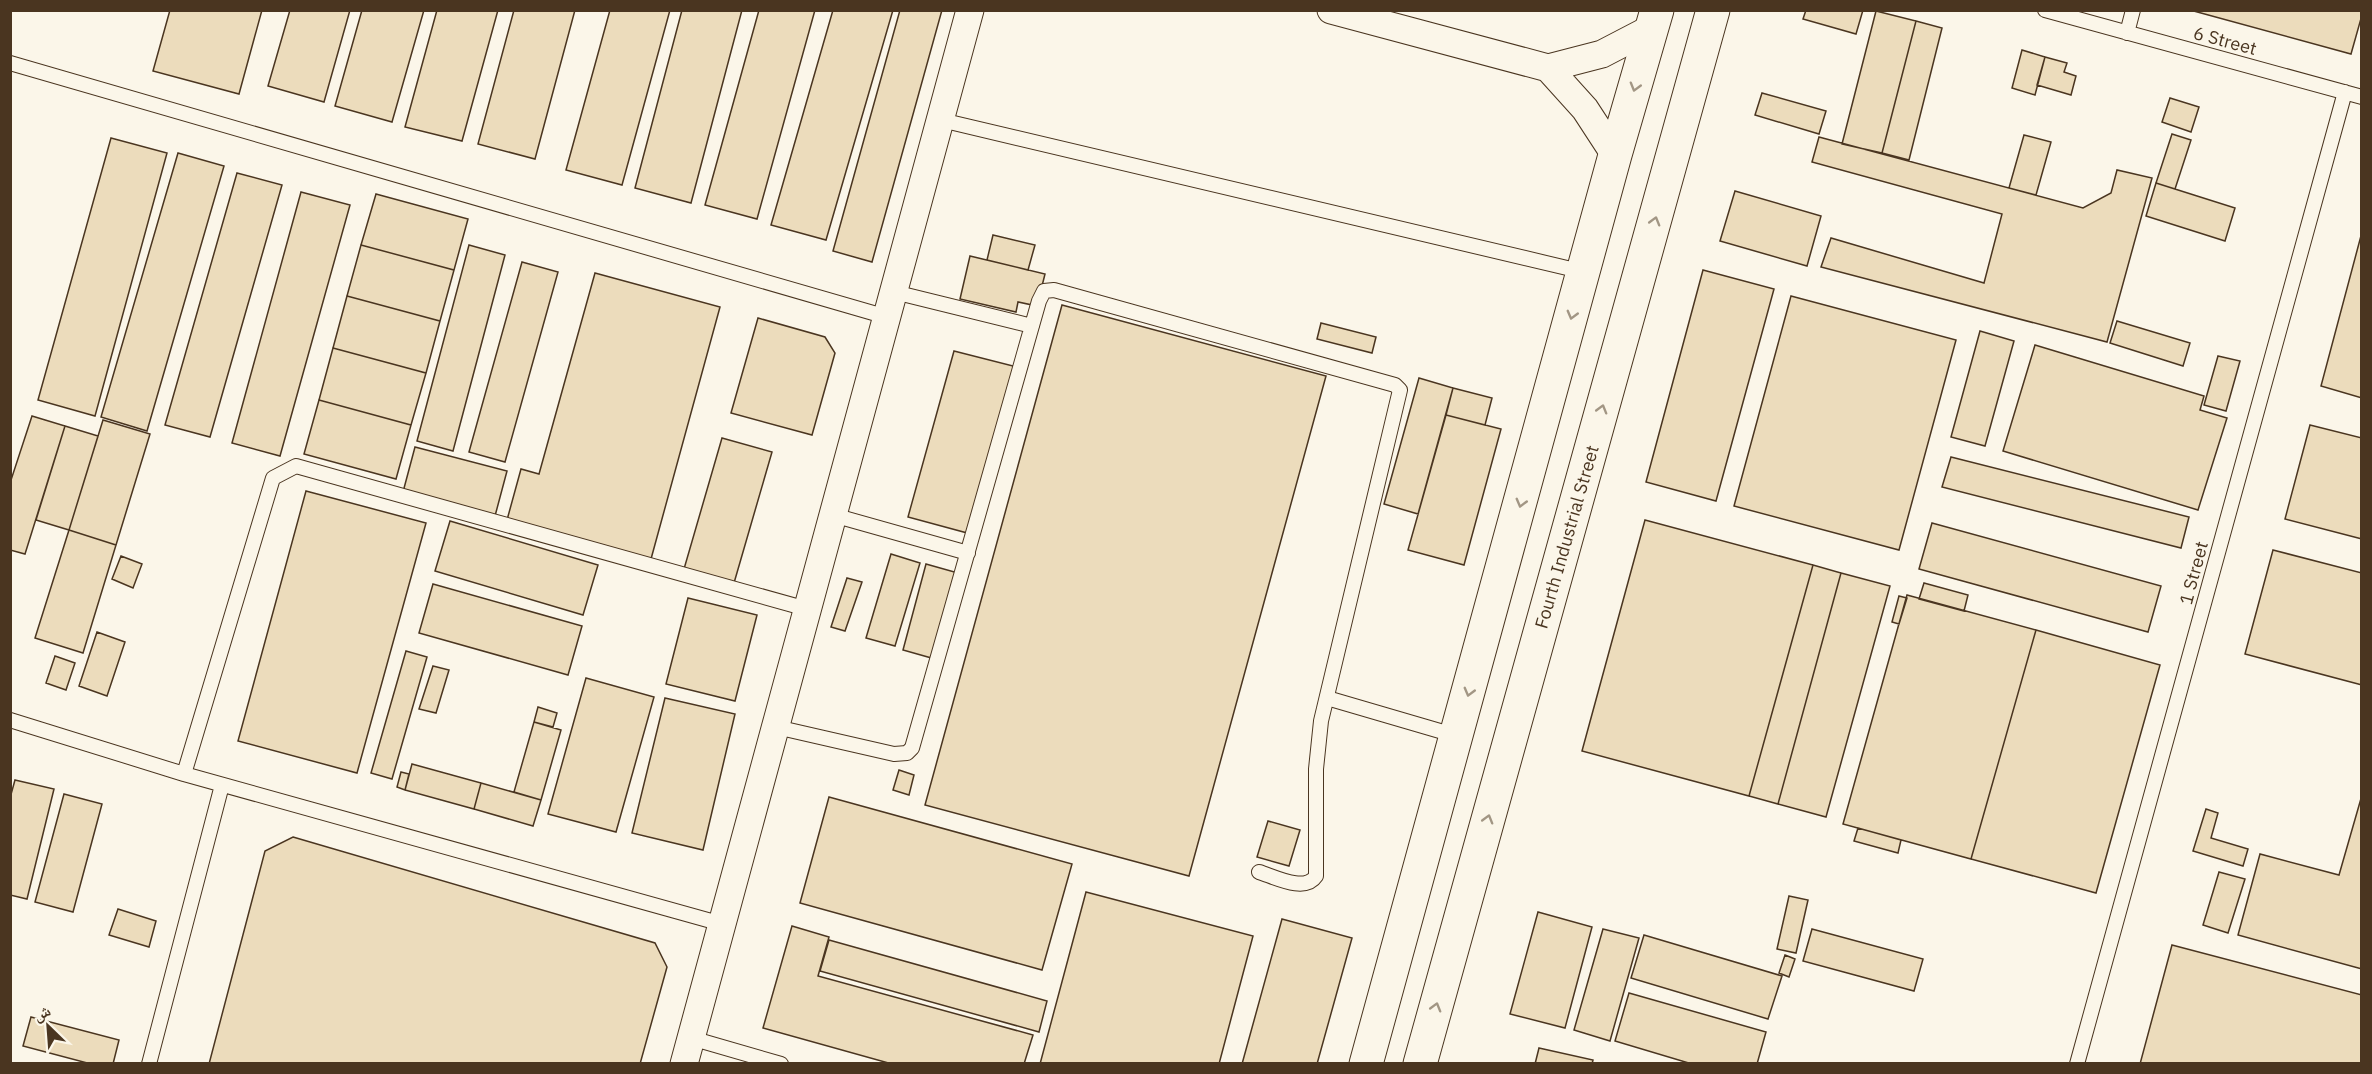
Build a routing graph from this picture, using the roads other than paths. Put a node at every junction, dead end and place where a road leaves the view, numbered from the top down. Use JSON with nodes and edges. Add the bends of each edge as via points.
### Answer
{"nodes":[{"id":1,"x":970,"y":10,"type":"edge"},
{"id":2,"x":1331,"y":10,"type":"edge"},
{"id":3,"x":1713,"y":10,"type":"edge"},
{"id":4,"x":2045,"y":10,"type":"edge"},
{"id":5,"x":2133,"y":10,"type":"edge"},
{"id":6,"x":1655,"y":19,"type":"edge"},
{"id":7,"x":2127,"y":33,"type":"junction"},
{"id":8,"x":10,"y":63,"type":"edge"},
{"id":9,"x":1548,"y":68,"type":"junction"},
{"id":10,"x":2345,"y":92,"type":"junction"},
{"id":11,"x":2361,"y":97,"type":"edge"},
{"id":12,"x":940,"y":120,"type":"junction"},
{"id":13,"x":1615,"y":155,"type":"junction"},
{"id":14,"x":1584,"y":272,"type":"junction"},
{"id":15,"x":891,"y":305,"type":"junction"},
{"id":16,"x":1032,"y":326,"type":"junction"},
{"id":17,"x":833,"y":515,"type":"junction"},
{"id":18,"x":968,"y":553,"type":"junction"},
{"id":19,"x":807,"y":609,"type":"junction"},
{"id":20,"x":1327,"y":698,"type":"junction"},
{"id":21,"x":10,"y":720,"type":"edge"},
{"id":22,"x":776,"y":727,"type":"junction"},
{"id":23,"x":1457,"y":736,"type":"junction"},
{"id":24,"x":184,"y":774,"type":"junction"},
{"id":25,"x":222,"y":785,"type":"junction"},
{"id":26,"x":1259,"y":872,"type":"dead end"},
{"id":27,"x":722,"y":924,"type":"junction"},
{"id":28,"x":687,"y":1051,"type":"edge"},
{"id":29,"x":149,"y":1064,"type":"edge"},
{"id":30,"x":781,"y":1064,"type":"edge"},
{"id":31,"x":1366,"y":1064,"type":"edge"},
{"id":32,"x":1420,"y":1064,"type":"edge"},
{"id":33,"x":2077,"y":1064,"type":"edge"}],
"edges":[{"from":1,"to":12,"type":"street"},
{"from":2,"to":9,"type":"street"},
{"from":32,"to":3,"type":"main road","name":"Fourth Industrial Street","one_way":true},
{"from":4,"to":7,"type":"lane","name":"6 Street"},
{"from":5,"to":7,"type":"lane"},
{"from":6,"to":9,"type":"street","via":[[1602,54]]},
{"from":6,"to":13,"type":"main road","one_way":true},
{"from":7,"to":10,"type":"lane","name":"6 Street"},
{"from":8,"to":15,"type":"lane"},
{"from":9,"to":13,"type":"street","via":[[1585,109]]},
{"from":10,"to":11,"type":"lane","name":"6 Street"},
{"from":10,"to":33,"type":"lane","name":"1 Street"},
{"from":12,"to":14,"type":"lane"},
{"from":12,"to":15,"type":"street"},
{"from":13,"to":14,"type":"main road"},
{"from":14,"to":23,"type":"main road","one_way":true},
{"from":15,"to":16,"type":"lane"},
{"from":15,"to":17,"type":"street"},
{"from":16,"to":18,"type":"lane"},
{"from":16,"to":20,"type":"lane","via":[[1044,291],[1054,290],[1399,388]]},
{"from":17,"to":18,"type":"lane"},
{"from":17,"to":19,"type":"street"},
{"from":18,"to":22,"type":"lane","via":[[915,742],[907,753],[894,754]]},
{"from":19,"to":22,"type":"street"},
{"from":19,"to":24,"type":"lane","via":[[296,466],[273,478]]},
{"from":20,"to":23,"type":"lane"},
{"from":20,"to":26,"type":"lane","via":[[1316,769],[1316,876],[1302,885]]},
{"from":21,"to":24,"type":"lane"},
{"from":22,"to":27,"type":"street"},
{"from":23,"to":31,"type":"main road"},
{"from":24,"to":25,"type":"lane"},
{"from":25,"to":27,"type":"lane"},
{"from":25,"to":29,"type":"lane"},
{"from":27,"to":28,"type":"street"},
{"from":28,"to":30,"type":"lane"}]}
